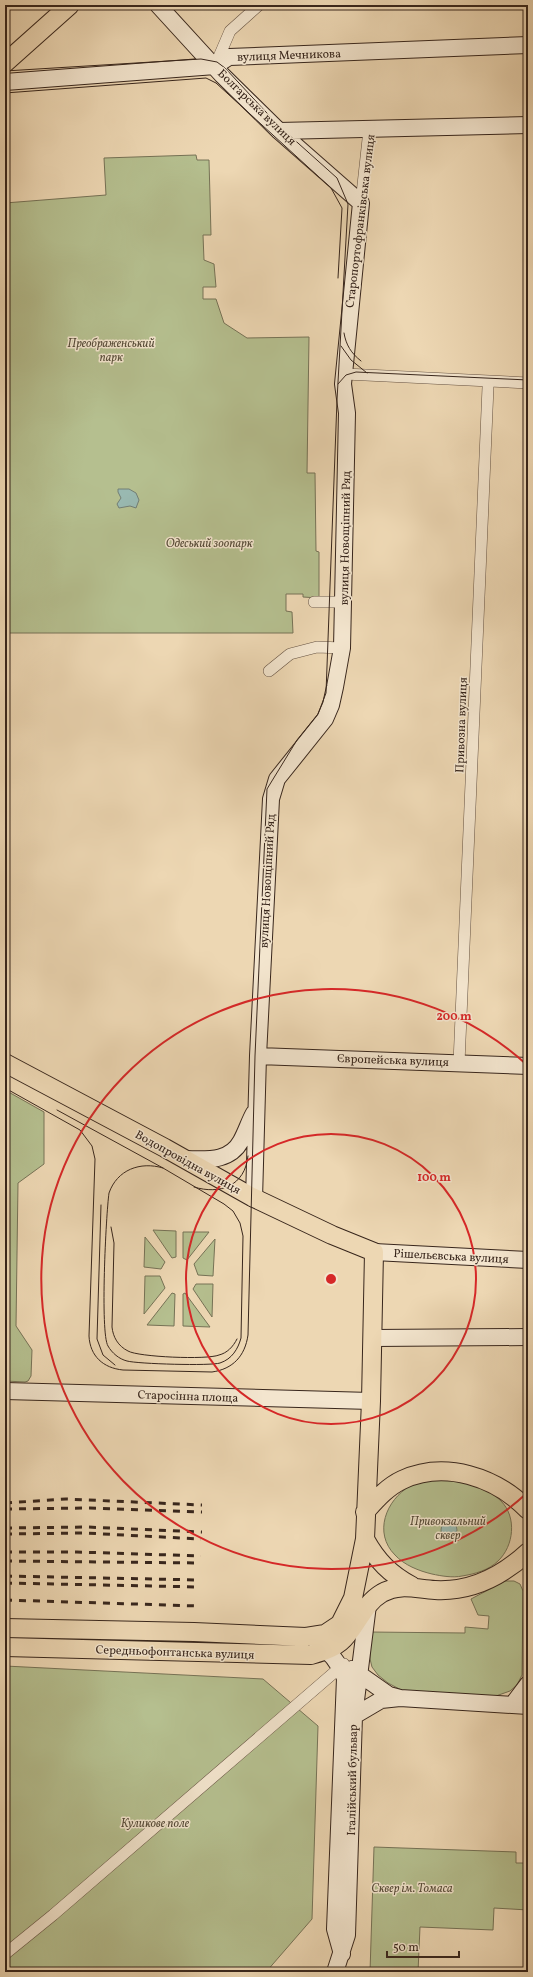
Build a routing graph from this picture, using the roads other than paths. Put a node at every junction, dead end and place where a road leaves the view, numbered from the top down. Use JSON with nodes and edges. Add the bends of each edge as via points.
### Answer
{"nodes":[{"id":1,"x":70,"y":5,"type":"edge"},
{"id":2,"x":158,"y":5,"type":"edge"},
{"id":3,"x":259,"y":5,"type":"edge"},
{"id":4,"x":528,"y":45,"type":"edge"},
{"id":5,"x":5,"y":63,"type":"edge"},
{"id":6,"x":215,"y":66,"type":"junction"},
{"id":7,"x":5,"y":82,"type":"edge"},
{"id":8,"x":528,"y":125,"type":"edge"},
{"id":9,"x":369,"y":130,"type":"junction"},
{"id":10,"x":279,"y":131,"type":"junction"},
{"id":11,"x":361,"y":204,"type":"junction"},
{"id":12,"x":345,"y":374,"type":"junction"},
{"id":13,"x":371,"y":375,"type":"junction"},
{"id":14,"x":528,"y":376,"type":"edge"},
{"id":15,"x":528,"y":383,"type":"edge"},
{"id":16,"x":488,"y":387,"type":"junction"},
{"id":17,"x":528,"y":389,"type":"edge"},
{"id":18,"x":314,"y":602,"type":"dead end"},
{"id":19,"x":340,"y":602,"type":"junction"},
{"id":20,"x":339,"y":648,"type":"junction"},
{"id":21,"x":269,"y":671,"type":"dead end"},
{"id":22,"x":258,"y":1056,"type":"junction"},
{"id":23,"x":5,"y":1063,"type":"edge"},
{"id":24,"x":459,"y":1063,"type":"junction"},
{"id":25,"x":528,"y":1066,"type":"edge"},
{"id":26,"x":257,"y":1108,"type":"junction"},
{"id":27,"x":184,"y":1159,"type":"junction"},
{"id":28,"x":254,"y":1199,"type":"junction"},
{"id":29,"x":374,"y":1252,"type":"junction"},
{"id":30,"x":528,"y":1260,"type":"edge"},
{"id":31,"x":528,"y":1337,"type":"edge"},
{"id":32,"x":373,"y":1338,"type":"junction"},
{"id":33,"x":5,"y":1391,"type":"edge"},
{"id":34,"x":371,"y":1401,"type":"junction"},
{"id":35,"x":528,"y":1510,"type":"edge"},
{"id":36,"x":365,"y":1512,"type":"junction"},
{"id":37,"x":365,"y":1539,"type":"junction"},
{"id":38,"x":528,"y":1552,"type":"edge"},
{"id":39,"x":412,"y":1586,"type":"junction"},
{"id":40,"x":368,"y":1605,"type":"junction"},
{"id":41,"x":5,"y":1628,"type":"edge"},
{"id":42,"x":306,"y":1637,"type":"junction"},
{"id":43,"x":5,"y":1647,"type":"edge"},
{"id":44,"x":337,"y":1661,"type":"junction"},
{"id":45,"x":360,"y":1674,"type":"junction"},
{"id":46,"x":528,"y":1684,"type":"edge"},
{"id":47,"x":400,"y":1698,"type":"junction"},
{"id":48,"x":521,"y":1705,"type":"edge"},
{"id":49,"x":348,"y":1720,"type":"junction"},
{"id":50,"x":5,"y":1954,"type":"edge"},
{"id":51,"x":335,"y":1972,"type":"edge"}],
"edges":[{"from":1,"to":5,"type":"main road"},
{"from":2,"to":6,"type":"street","name":"Болгарська вулиця"},
{"from":3,"to":6,"type":"street","via":[[230,31]]},
{"from":4,"to":6,"type":"street","name":"вулиця Мечникова","via":[[228,57]]},
{"from":6,"to":7,"type":"street","name":"вулиця Мечникова"},
{"from":6,"to":10,"type":"street","name":"Болгарська вулиця"},
{"from":8,"to":9,"type":"street","name":"Старопортофранківська вулиця"},
{"from":9,"to":10,"type":"street"},
{"from":9,"to":11,"type":"street","name":"Старопортофранківська вулиця"},
{"from":10,"to":11,"type":"street","name":"Болгарська вулиця"},
{"from":11,"to":12,"type":"street","name":"Старопортофранківська вулиця","via":[[346,342]]},
{"from":12,"to":13,"type":"street"},
{"from":12,"to":19,"type":"street","name":"вулиця Новощіпний Ряд","via":[[347,413]]},
{"from":13,"to":14,"type":"street","via":[[381,368]]},
{"from":13,"to":15,"type":"street"},
{"from":13,"to":16,"type":"street","via":[[380,383]]},
{"from":16,"to":17,"type":"street"},
{"from":16,"to":24,"type":"street","name":"Привозна вулиця"},
{"from":18,"to":19,"type":"street"},
{"from":19,"to":20,"type":"street","name":"вулиця Новощіпний Ряд"},
{"from":20,"to":21,"type":"street","via":[[317,647],[290,654]]},
{"from":20,"to":22,"type":"street","name":"вулиця Новощіпний Ряд","via":[[338,674],[325,719],[277,778],[271,799]]},
{"from":22,"to":24,"type":"street","name":"Європейська вулиця"},
{"from":22,"to":26,"type":"street","name":"вулиця Новощіпний Ряд"},
{"from":23,"to":27,"type":"main road","name":"Водопровідна вулиця"},
{"from":24,"to":25,"type":"street","name":"Європейська вулиця"},
{"from":26,"to":27,"type":"street","name":"вулиця Новощіпний Ряд","via":[[240,1142],[231,1153],[219,1158]]},
{"from":26,"to":28,"type":"street","name":"вулиця Новощіпний Ряд"},
{"from":27,"to":28,"type":"main road","name":"Водопровідна вулиця"},
{"from":28,"to":29,"type":"main road","name":"Водопровідна вулиця"},
{"from":29,"to":30,"type":"street","name":"Рішельєвська вулиця"},
{"from":29,"to":32,"type":"main road","name":"Середньофонтанська вулиця"},
{"from":31,"to":32,"type":"street"},
{"from":32,"to":34,"type":"main road","name":"Середньофонтанська вулиця"},
{"from":33,"to":34,"type":"street","name":"Старосінна площа"},
{"from":34,"to":36,"type":"main road","name":"Середньофонтанська вулиця"},
{"from":35,"to":36,"type":"main road","via":[[504,1490],[472,1475],[452,1471],[428,1473],[401,1480],[390,1487]]},
{"from":36,"to":37,"type":"main road","name":"Середньофонтанська вулиця"},
{"from":37,"to":39,"type":"main road","via":[[387,1570]]},
{"from":37,"to":42,"type":"main road","name":"Середньофонтанська вулиця","via":[[353,1598],[347,1614],[340,1624],[325,1634]]},
{"from":38,"to":39,"type":"main road","via":[[513,1566],[476,1585],[435,1590]]},
{"from":39,"to":40,"type":"main road","via":[[382,1593]]},
{"from":40,"to":44,"type":"main road","via":[[347,1635]]},
{"from":40,"to":45,"type":"street","name":"Італійський бульвар"},
{"from":41,"to":42,"type":"main road","name":"Середньофонтанська вулиця"},
{"from":42,"to":44,"type":"street"},
{"from":43,"to":44,"type":"main road","name":"Середньофонтанська вулиця","via":[[311,1655]]},
{"from":44,"to":45,"type":"street"},
{"from":44,"to":49,"type":"street","via":[[345,1678]]},
{"from":44,"to":50,"type":"street","via":[[53,1915]]},
{"from":45,"to":47,"type":"street","via":[[389,1695]]},
{"from":45,"to":49,"type":"street","name":"Італійський бульвар"},
{"from":46,"to":48,"type":"street"},
{"from":47,"to":48,"type":"street"},
{"from":47,"to":49,"type":"street","via":[[381,1700]]},
{"from":49,"to":51,"type":"street","name":"Італійський бульвар","via":[[347,1935]]}]}
